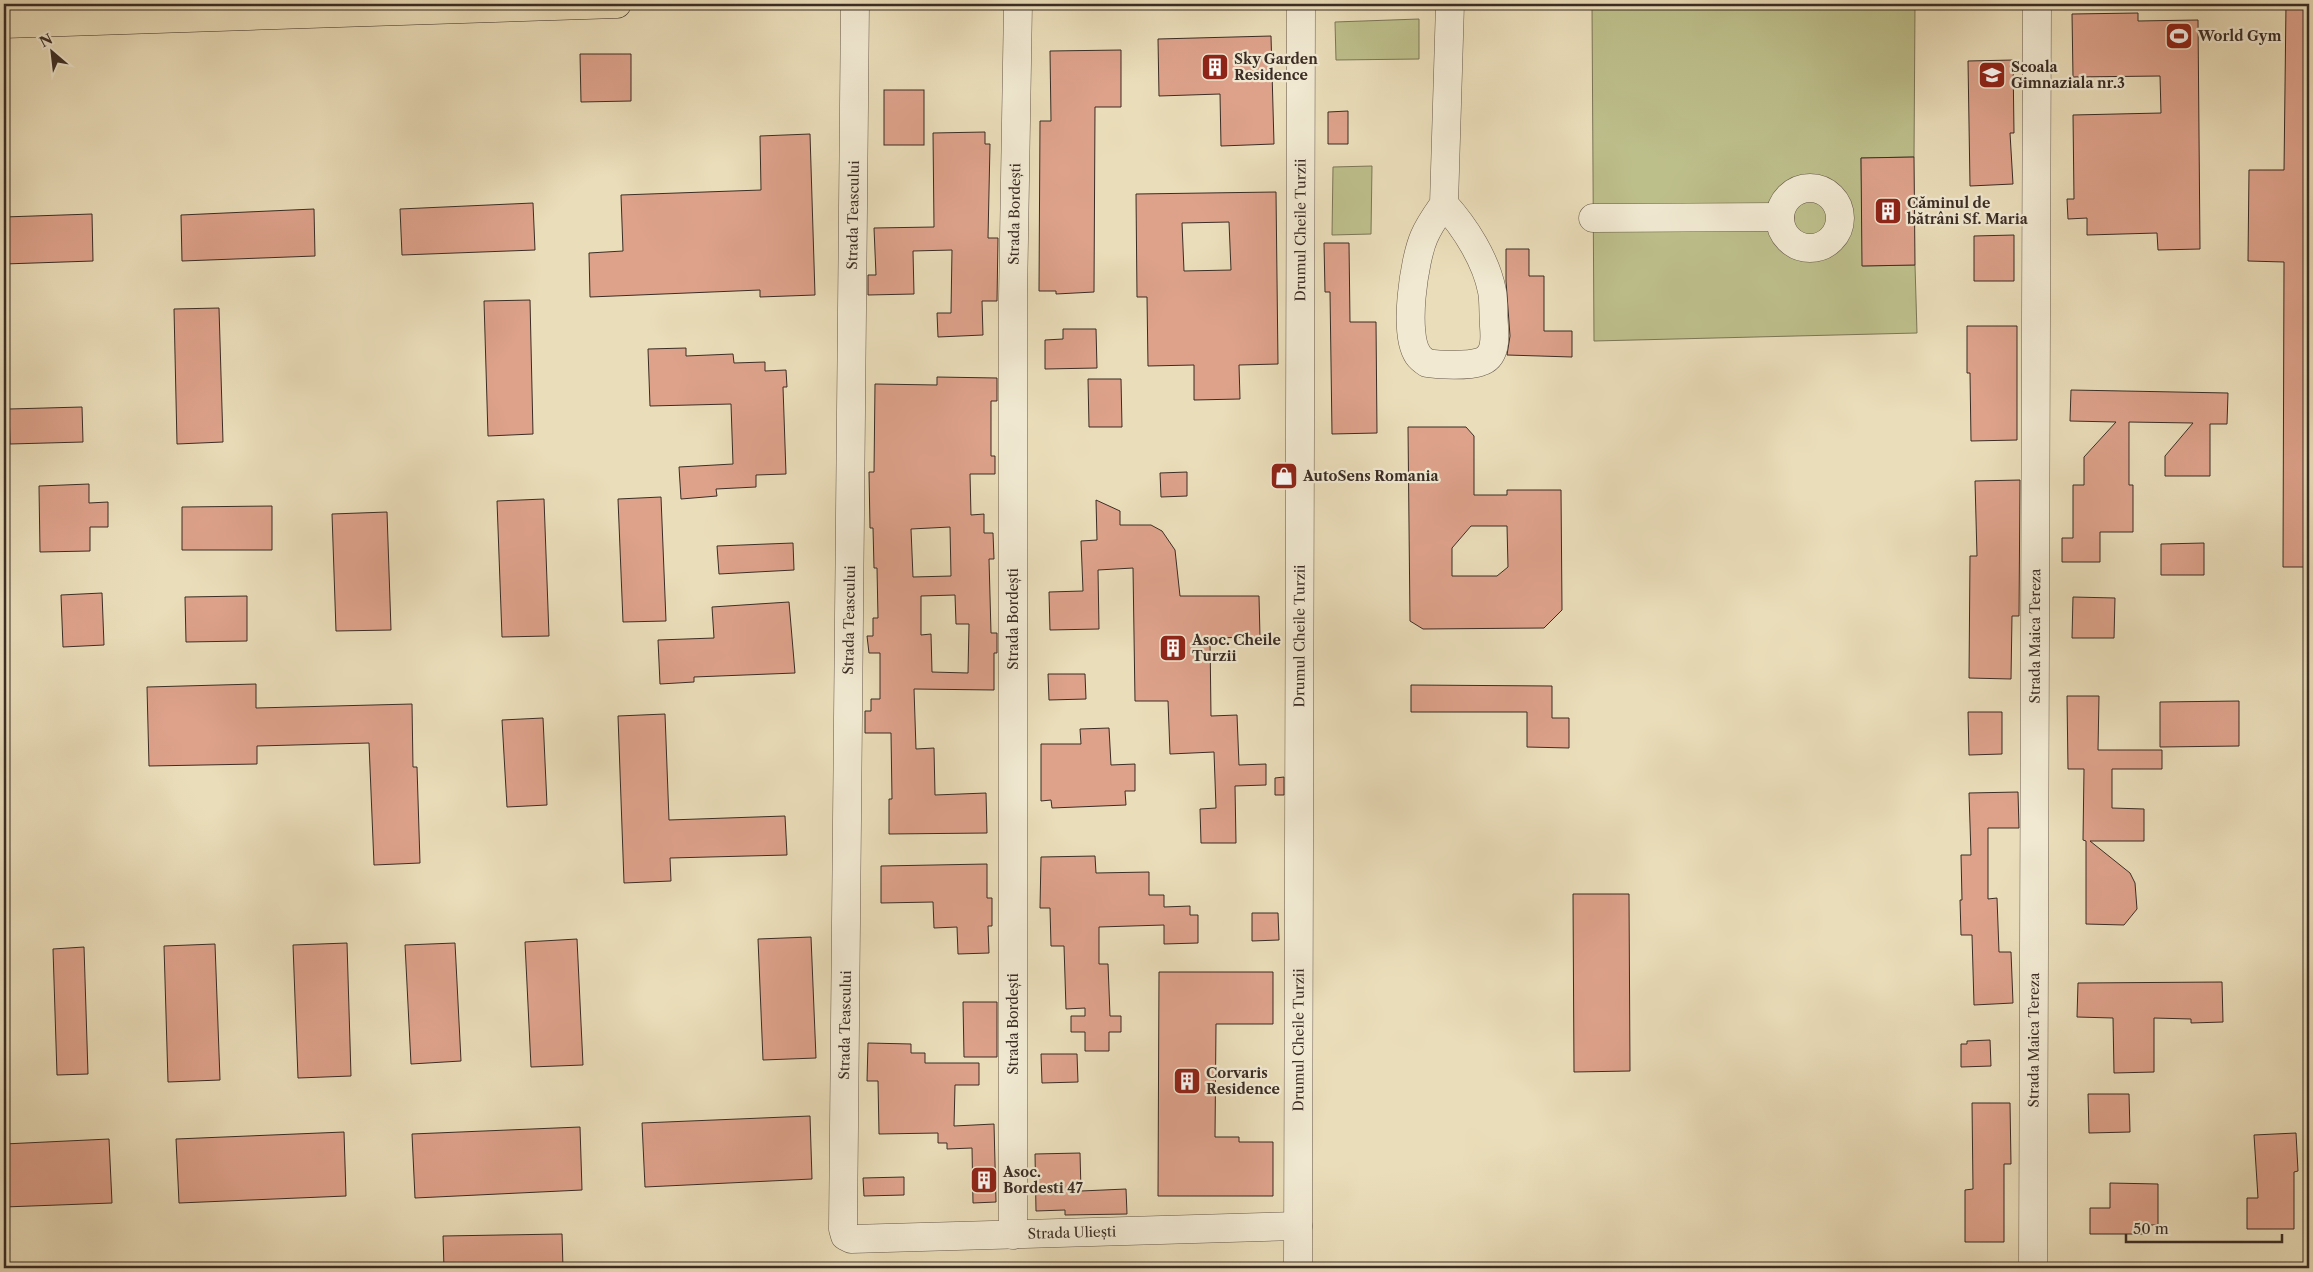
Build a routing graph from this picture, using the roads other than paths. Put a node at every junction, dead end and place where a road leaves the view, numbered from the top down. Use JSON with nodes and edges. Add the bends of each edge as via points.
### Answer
{"nodes":[{"id":1,"x":617,"y":4,"type":"edge"},
{"id":2,"x":855,"y":4,"type":"edge"},
{"id":3,"x":1018,"y":4,"type":"edge"},
{"id":4,"x":1301,"y":4,"type":"edge"},
{"id":5,"x":1450,"y":4,"type":"edge"},
{"id":6,"x":2037,"y":4,"type":"edge"},
{"id":7,"x":4,"y":24,"type":"edge"},
{"id":8,"x":1444,"y":204,"type":"junction"},
{"id":9,"x":1780,"y":217,"type":"dead end"},
{"id":10,"x":1593,"y":218,"type":"dead end"},
{"id":11,"x":1298,"y":1226,"type":"junction"},
{"id":12,"x":1013,"y":1235,"type":"junction"},
{"id":13,"x":845,"y":1236,"type":"joint"},
{"id":14,"x":1298,"y":1268,"type":"edge"},
{"id":15,"x":2033,"y":1268,"type":"edge"}],
"edges":[{"from":1,"to":7,"type":"main road"},
{"from":2,"to":13,"type":"street","name":"Strada Teascului"},
{"from":3,"to":12,"type":"street","name":"Strada Bordești","via":[[1013,298]]},
{"from":4,"to":11,"type":"street","name":"Drumul Cheile Turzii"},
{"from":5,"to":8,"type":"street"},
{"from":6,"to":15,"type":"street","name":"Strada Maica Tereza"},
{"from":8,"to":8,"type":"street","via":[[1424,235],[1415,268],[1412,302],[1414,343],[1418,355],[1426,363],[1480,363],[1488,357],[1495,340],[1492,292],[1474,249]]},
{"from":9,"to":10,"type":"street"},
{"from":11,"to":12,"type":"street","name":"Strada Uliești"},
{"from":11,"to":14,"type":"street","name":"Drumul Cheile Turzii"},
{"from":12,"to":13,"type":"street","name":"Strada Uliești","via":[[851,1239]]}]}
